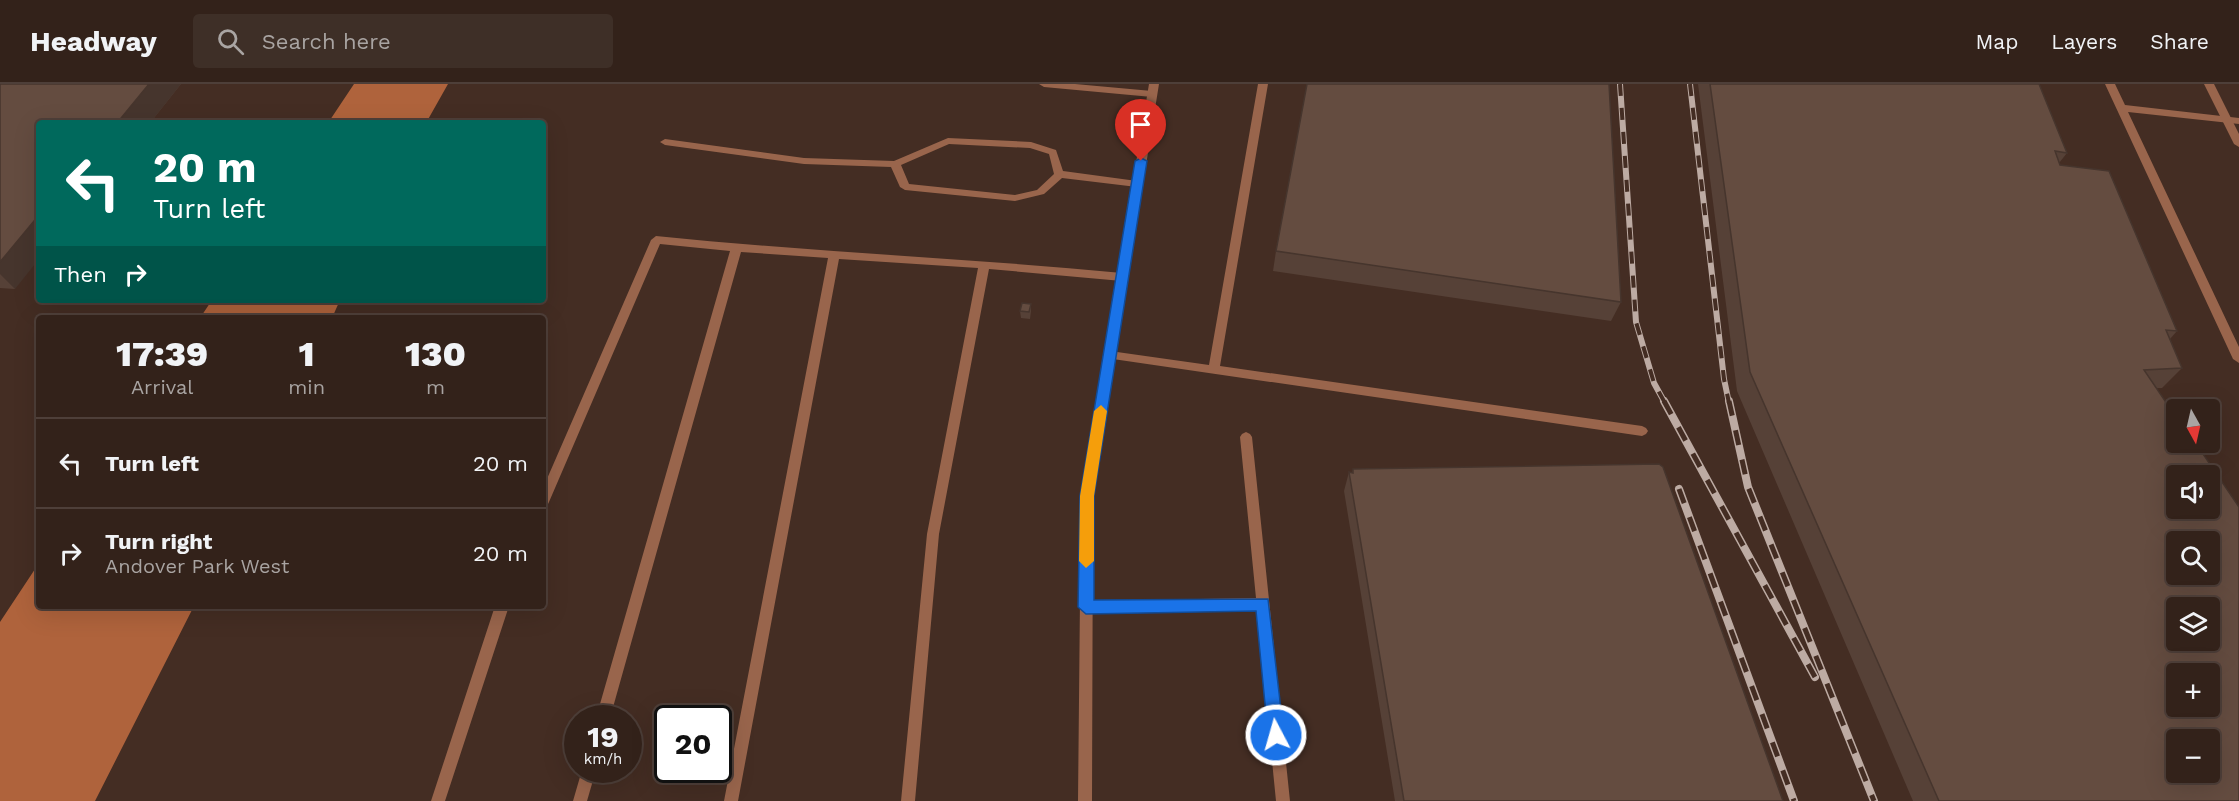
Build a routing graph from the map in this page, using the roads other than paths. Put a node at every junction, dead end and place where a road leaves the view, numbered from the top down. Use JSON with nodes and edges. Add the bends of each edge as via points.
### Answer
{"nodes":[{"id":1,"x":1044,"y":84,"type":"edge"},
{"id":2,"x":1263,"y":84,"type":"edge"},
{"id":3,"x":2110,"y":84,"type":"edge"},
{"id":4,"x":2208,"y":84,"type":"edge"},
{"id":5,"x":1153,"y":89,"type":"edge"},
{"id":6,"x":2121,"y":108,"type":"junction"},
{"id":7,"x":2227,"y":120,"type":"junction"},
{"id":8,"x":2239,"y":121,"type":"edge"},
{"id":9,"x":665,"y":142,"type":"dead end"},
{"id":10,"x":2239,"y":144,"type":"edge"},
{"id":11,"x":895,"y":164,"type":"junction"},
{"id":12,"x":1059,"y":174,"type":"junction"},
{"id":13,"x":1137,"y":184,"type":"junction"},
{"id":14,"x":736,"y":249,"type":"junction"},
{"id":15,"x":834,"y":257,"type":"junction"},
{"id":16,"x":984,"y":266,"type":"junction"},
{"id":17,"x":1122,"y":277,"type":"junction"},
{"id":18,"x":1110,"y":355,"type":"junction"},
{"id":19,"x":2239,"y":359,"type":"edge"},
{"id":20,"x":1214,"y":369,"type":"junction"},
{"id":21,"x":1642,"y":431,"type":"dead end"},
{"id":22,"x":1246,"y":437,"type":"dead end"},
{"id":23,"x":546,"y":495,"type":"edge"},
{"id":24,"x":1263,"y":604,"type":"junction"},
{"id":25,"x":1086,"y":607,"type":"junction"},
{"id":26,"x":501,"y":609,"type":"edge"},
{"id":27,"x":607,"y":705,"type":"edge"},
{"id":28,"x":585,"y":783,"type":"edge"},
{"id":29,"x":438,"y":801,"type":"edge"},
{"id":30,"x":580,"y":801,"type":"edge"},
{"id":31,"x":730,"y":801,"type":"edge"},
{"id":32,"x":908,"y":801,"type":"edge"},
{"id":33,"x":1084,"y":801,"type":"edge"},
{"id":34,"x":1283,"y":801,"type":"edge"}],
"edges":[{"from":1,"to":5,"type":"street"},
{"from":2,"to":20,"type":"street"},
{"from":3,"to":6,"type":"street"},
{"from":4,"to":7,"type":"street"},
{"from":5,"to":13,"type":"street"},
{"from":6,"to":7,"type":"street"},
{"from":6,"to":19,"type":"street"},
{"from":7,"to":8,"type":"street"},
{"from":7,"to":10,"type":"street"},
{"from":9,"to":11,"type":"street","via":[[804,161]]},
{"from":11,"to":12,"type":"street","via":[[948,141],[1030,145],[1053,152]]},
{"from":11,"to":12,"type":"street","via":[[905,187],[1016,198],[1047,190]]},
{"from":12,"to":13,"type":"street"},
{"from":13,"to":17,"type":"street"},
{"from":14,"to":15,"type":"street"},
{"from":14,"to":23,"type":"street","via":[[656,240]]},
{"from":14,"to":27,"type":"street"},
{"from":15,"to":16,"type":"street"},
{"from":15,"to":31,"type":"street"},
{"from":16,"to":17,"type":"street"},
{"from":16,"to":32,"type":"street","via":[[933,534]]},
{"from":17,"to":18,"type":"street"},
{"from":18,"to":20,"type":"street"},
{"from":18,"to":25,"type":"street","via":[[1087,496]]},
{"from":20,"to":21,"type":"street"},
{"from":22,"to":24,"type":"street"},
{"from":24,"to":25,"type":"street"},
{"from":24,"to":34,"type":"street"},
{"from":25,"to":33,"type":"street"},
{"from":26,"to":29,"type":"street"},
{"from":28,"to":30,"type":"street"}]}
